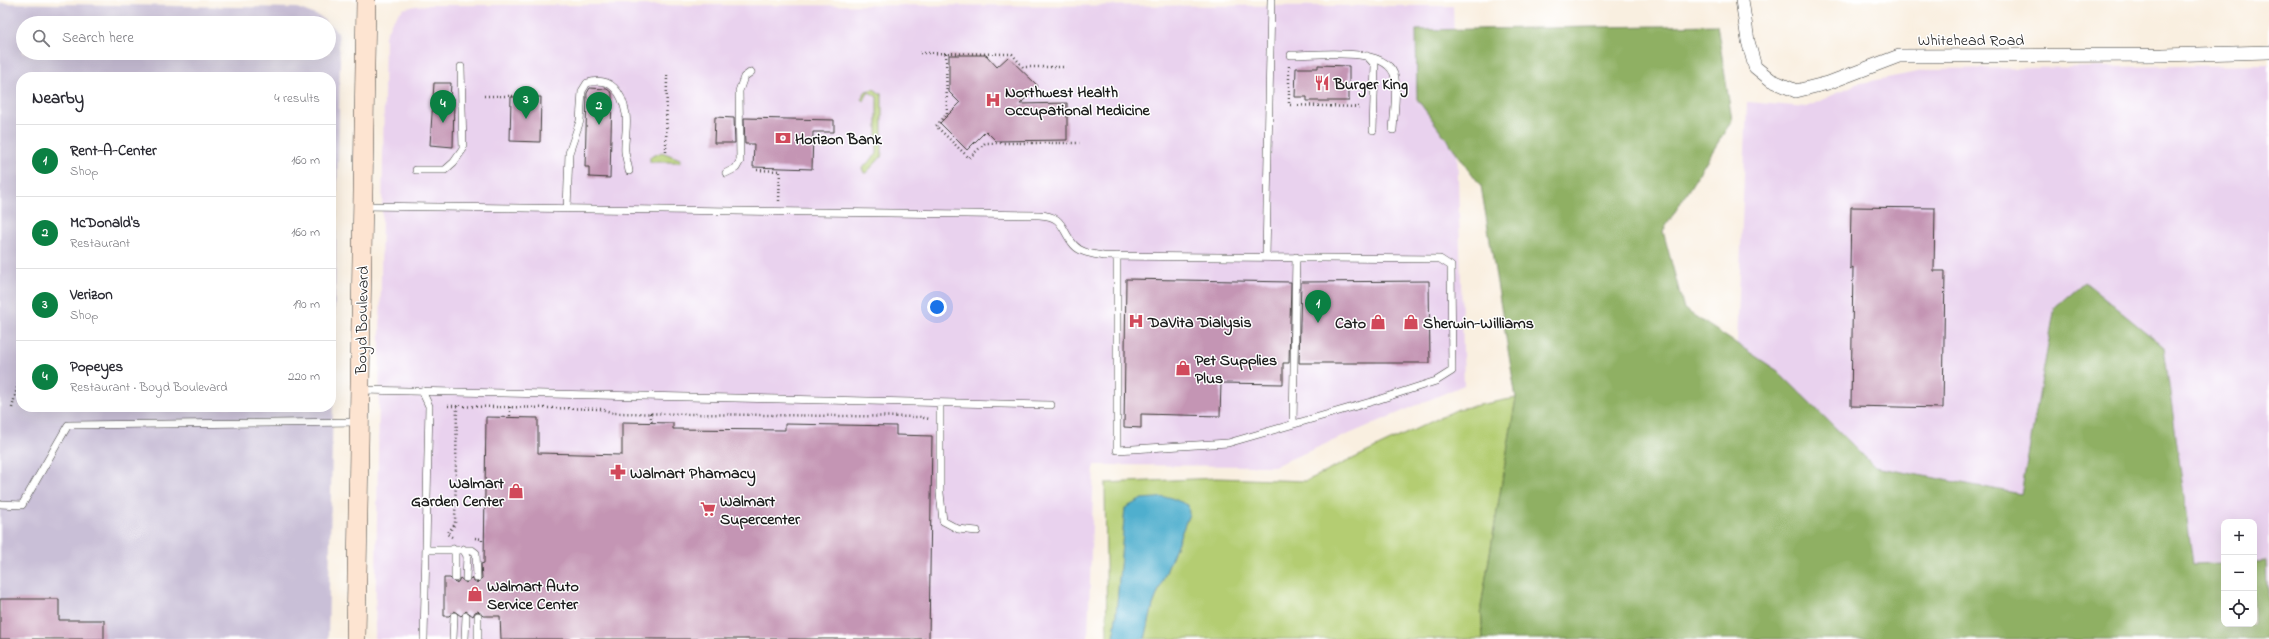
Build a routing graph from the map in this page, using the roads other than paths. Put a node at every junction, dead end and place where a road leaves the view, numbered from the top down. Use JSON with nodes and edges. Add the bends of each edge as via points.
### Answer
{"nodes":[{"id":1,"x":366,"y":0,"type":"edge"},
{"id":2,"x":1271,"y":0,"type":"edge"},
{"id":3,"x":1742,"y":0,"type":"edge"},
{"id":4,"x":2269,"y":52,"type":"edge"},
{"id":5,"x":1367,"y":56,"type":"junction"},
{"id":6,"x":1290,"y":59,"type":"road end"},
{"id":7,"x":461,"y":67,"type":"dead end"},
{"id":8,"x":751,"y":72,"type":"dead end"},
{"id":9,"x":1373,"y":130,"type":"dead end"},
{"id":10,"x":1393,"y":130,"type":"dead end"},
{"id":11,"x":416,"y":170,"type":"dead end"},
{"id":12,"x":629,"y":171,"type":"dead end"},
{"id":13,"x":726,"y":173,"type":"dead end"},
{"id":14,"x":362,"y":206,"type":"junction"},
{"id":15,"x":567,"y":209,"type":"junction"},
{"id":16,"x":1117,"y":256,"type":"junction"},
{"id":17,"x":1266,"y":257,"type":"junction"},
{"id":18,"x":1296,"y":257,"type":"junction"},
{"id":19,"x":360,"y":390,"type":"junction"},
{"id":20,"x":422,"y":391,"type":"junction"},
{"id":21,"x":940,"y":402,"type":"junction"},
{"id":22,"x":1051,"y":405,"type":"dead end"},
{"id":23,"x":359,"y":422,"type":"junction"},
{"id":24,"x":1292,"y":424,"type":"junction"},
{"id":25,"x":0,"y":504,"type":"edge"},
{"id":26,"x":977,"y":531,"type":"dead end"},
{"id":27,"x":452,"y":549,"type":"junction"},
{"id":28,"x":463,"y":549,"type":"junction"},
{"id":29,"x":426,"y":550,"type":"junction"},
{"id":30,"x":455,"y":578,"type":"dead end"},
{"id":31,"x":466,"y":578,"type":"dead end"},
{"id":32,"x":477,"y":578,"type":"dead end"},
{"id":33,"x":454,"y":616,"type":"dead end"},
{"id":34,"x":466,"y":616,"type":"dead end"},
{"id":35,"x":478,"y":616,"type":"dead end"},
{"id":36,"x":356,"y":639,"type":"edge"},
{"id":37,"x":424,"y":639,"type":"edge"},
{"id":38,"x":453,"y":639,"type":"edge"},
{"id":39,"x":465,"y":639,"type":"edge"},
{"id":40,"x":478,"y":639,"type":"edge"}],
"edges":[{"from":1,"to":14,"type":"street","name":"Boyd Boulevard"},
{"from":2,"to":17,"type":"lane"},
{"from":3,"to":4,"type":"street","name":"Whitehead Road","via":[[1755,67],[1771,80],[1796,90],[1828,83],[1899,56]]},
{"from":5,"to":6,"type":"lane"},
{"from":5,"to":9,"type":"lane","via":[[1376,65]]},
{"from":5,"to":10,"type":"lane","via":[[1388,64],[1395,77]]},
{"from":7,"to":11,"type":"lane","via":[[463,149],[445,170]]},
{"from":8,"to":13,"type":"lane","via":[[744,77],[739,91],[740,161],[736,168]]},
{"from":12,"to":15,"type":"lane","via":[[625,152],[626,115],[616,88],[597,80],[587,83],[582,91],[580,121],[569,153]]},
{"from":14,"to":15,"type":"lane"},
{"from":14,"to":19,"type":"street","name":"Boyd Boulevard"},
{"from":15,"to":16,"type":"lane","via":[[1049,215],[1058,220],[1074,246],[1087,254]]},
{"from":16,"to":17,"type":"lane"},
{"from":16,"to":24,"type":"lane","via":[[1117,450],[1228,443]]},
{"from":17,"to":18,"type":"lane"},
{"from":18,"to":24,"type":"lane"},
{"from":18,"to":24,"type":"lane","via":[[1440,259],[1451,266],[1452,371],[1429,383]]},
{"from":19,"to":20,"type":"lane"},
{"from":19,"to":23,"type":"street","name":"Boyd Boulevard"},
{"from":20,"to":21,"type":"lane"},
{"from":20,"to":29,"type":"lane","via":[[429,406]]},
{"from":21,"to":22,"type":"lane"},
{"from":21,"to":26,"type":"lane","via":[[940,493],[943,521],[958,529]]},
{"from":23,"to":25,"type":"lane","via":[[68,425],[22,505]]},
{"from":23,"to":36,"type":"street","name":"Boyd Boulevard"},
{"from":27,"to":28,"type":"lane"},
{"from":27,"to":29,"type":"lane"},
{"from":27,"to":30,"type":"lane","via":[[455,552]]},
{"from":28,"to":31,"type":"lane","via":[[467,556]]},
{"from":28,"to":32,"type":"lane","via":[[476,553]]},
{"from":29,"to":37,"type":"lane"},
{"from":33,"to":38,"type":"lane"},
{"from":34,"to":39,"type":"lane"},
{"from":35,"to":40,"type":"lane"}]}
